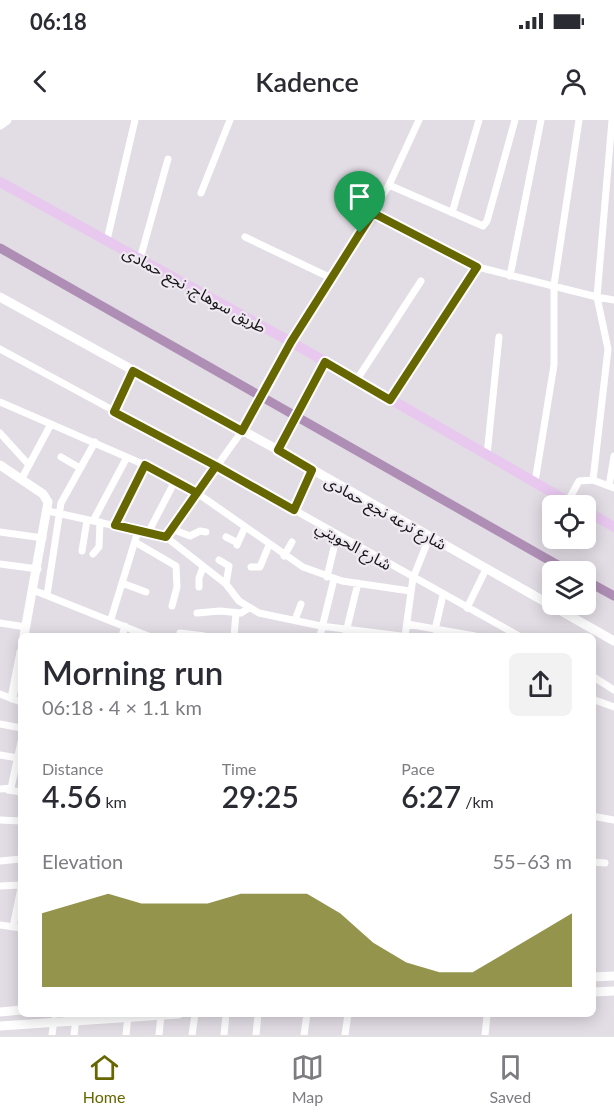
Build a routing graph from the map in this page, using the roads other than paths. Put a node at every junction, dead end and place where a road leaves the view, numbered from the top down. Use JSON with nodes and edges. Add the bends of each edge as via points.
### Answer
{"nodes":[{"id":1,"x":7,"y":120,"type":"edge"},
{"id":2,"x":135,"y":120,"type":"edge"},
{"id":3,"x":230,"y":120,"type":"edge"},
{"id":4,"x":419,"y":120,"type":"edge"},
{"id":5,"x":479,"y":120,"type":"edge"},
{"id":6,"x":515,"y":120,"type":"edge"},
{"id":7,"x":541,"y":120,"type":"edge"},
{"id":8,"x":579,"y":120,"type":"edge"},
{"id":9,"x":612,"y":120,"type":"edge"},
{"id":10,"x":0,"y":125,"type":"edge"},
{"id":11,"x":168,"y":159,"type":"dead end"},
{"id":12,"x":0,"y":182,"type":"edge"},
{"id":13,"x":389,"y":184,"type":"junction"},
{"id":14,"x":201,"y":193,"type":"dead end"},
{"id":15,"x":373,"y":213,"type":"junction"},
{"id":16,"x":452,"y":213,"type":"junction"},
{"id":17,"x":245,"y":237,"type":"dead end"},
{"id":18,"x":107,"y":240,"type":"junction"},
{"id":19,"x":140,"y":260,"type":"junction"},
{"id":20,"x":477,"y":267,"type":"junction"},
{"id":21,"x":510,"y":276,"type":"junction"},
{"id":22,"x":331,"y":278,"type":"junction"},
{"id":23,"x":421,"y":281,"type":"dead end"},
{"id":24,"x":554,"y":285,"type":"junction"},
{"id":25,"x":0,"y":297,"type":"edge"},
{"id":26,"x":597,"y":297,"type":"junction"},
{"id":27,"x":614,"y":300,"type":"edge"},
{"id":28,"x":499,"y":337,"type":"dead end"},
{"id":29,"x":291,"y":342,"type":"junction"},
{"id":30,"x":0,"y":349,"type":"edge"},
{"id":31,"x":325,"y":362,"type":"junction"},
{"id":32,"x":133,"y":371,"type":"junction"},
{"id":33,"x":356,"y":381,"type":"junction"},
{"id":34,"x":390,"y":400,"type":"junction"},
{"id":35,"x":0,"y":402,"type":"edge"},
{"id":36,"x":114,"y":412,"type":"junction"},
{"id":37,"x":51,"y":424,"type":"junction"},
{"id":38,"x":242,"y":431,"type":"junction"},
{"id":39,"x":0,"y":433,"type":"edge"},
{"id":40,"x":95,"y":442,"type":"junction"},
{"id":41,"x":278,"y":450,"type":"junction"},
{"id":42,"x":487,"y":455,"type":"junction"},
{"id":43,"x":614,"y":456,"type":"edge"},
{"id":44,"x":61,"y":457,"type":"dead end"},
{"id":45,"x":127,"y":457,"type":"junction"},
{"id":46,"x":0,"y":465,"type":"edge"},
{"id":47,"x":29,"y":465,"type":"junction"},
{"id":48,"x":145,"y":465,"type":"junction"},
{"id":49,"x":216,"y":466,"type":"junction"},
{"id":50,"x":80,"y":468,"type":"junction"},
{"id":51,"x":312,"y":470,"type":"junction"},
{"id":52,"x":21,"y":480,"type":"junction"},
{"id":53,"x":593,"y":480,"type":"junction"},
{"id":54,"x":175,"y":481,"type":"junction"},
{"id":55,"x":535,"y":482,"type":"junction"},
{"id":56,"x":611,"y":487,"type":"edge"},
{"id":57,"x":197,"y":493,"type":"junction"},
{"id":58,"x":558,"y":495,"type":"edge"},
{"id":59,"x":575,"y":495,"type":"edge"},
{"id":60,"x":294,"y":510,"type":"junction"},
{"id":61,"x":53,"y":512,"type":"junction"},
{"id":62,"x":596,"y":516,"type":"edge"},
{"id":63,"x":93,"y":521,"type":"junction"},
{"id":64,"x":115,"y":525,"type":"junction"},
{"id":65,"x":614,"y":527,"type":"edge"},
{"id":66,"x":245,"y":528,"type":"junction"},
{"id":67,"x":172,"y":529,"type":"junction"},
{"id":68,"x":138,"y":531,"type":"junction"},
{"id":69,"x":0,"y":532,"type":"edge"},
{"id":70,"x":206,"y":532,"type":"dead end"},
{"id":71,"x":148,"y":533,"type":"junction"},
{"id":72,"x":338,"y":536,"type":"junction"},
{"id":73,"x":166,"y":537,"type":"junction"},
{"id":74,"x":226,"y":537,"type":"dead end"},
{"id":75,"x":430,"y":537,"type":"junction"},
{"id":76,"x":43,"y":538,"type":"junction"},
{"id":77,"x":135,"y":542,"type":"junction"},
{"id":78,"x":292,"y":542,"type":"dead end"},
{"id":79,"x":269,"y":545,"type":"junction"},
{"id":80,"x":82,"y":551,"type":"dead end"},
{"id":81,"x":93,"y":554,"type":"dead end"},
{"id":82,"x":284,"y":556,"type":"junction"},
{"id":83,"x":219,"y":560,"type":"dead end"},
{"id":84,"x":0,"y":564,"type":"edge"},
{"id":85,"x":203,"y":567,"type":"junction"},
{"id":86,"x":251,"y":567,"type":"dead end"},
{"id":87,"x":38,"y":568,"type":"junction"},
{"id":88,"x":486,"y":569,"type":"junction"},
{"id":89,"x":331,"y":578,"type":"junction"},
{"id":90,"x":413,"y":578,"type":"junction"},
{"id":91,"x":122,"y":583,"type":"junction"},
{"id":92,"x":358,"y":583,"type":"junction"},
{"id":93,"x":226,"y":584,"type":"junction"},
{"id":94,"x":199,"y":587,"type":"dead end"},
{"id":95,"x":33,"y":590,"type":"junction"},
{"id":96,"x":410,"y":591,"type":"junction"},
{"id":97,"x":146,"y":592,"type":"dead end"},
{"id":98,"x":47,"y":595,"type":"junction"},
{"id":99,"x":443,"y":595,"type":"junction"},
{"id":100,"x":301,"y":604,"type":"dead end"},
{"id":101,"x":172,"y":606,"type":"dead end"},
{"id":102,"x":249,"y":608,"type":"junction"},
{"id":103,"x":467,"y":608,"type":"junction"},
{"id":104,"x":197,"y":613,"type":"dead end"},
{"id":105,"x":236,"y":613,"type":"junction"},
{"id":106,"x":111,"y":619,"type":"junction"},
{"id":107,"x":295,"y":620,"type":"junction"},
{"id":108,"x":0,"y":622,"type":"edge"},
{"id":109,"x":406,"y":624,"type":"junction"},
{"id":110,"x":125,"y":626,"type":"junction"},
{"id":111,"x":321,"y":626,"type":"junction"},
{"id":112,"x":435,"y":630,"type":"junction"},
{"id":113,"x":25,"y":632,"type":"edge"},
{"id":114,"x":123,"y":633,"type":"edge"},
{"id":115,"x":141,"y":633,"type":"edge"},
{"id":116,"x":234,"y":633,"type":"edge"},
{"id":117,"x":320,"y":633,"type":"edge"},
{"id":118,"x":345,"y":633,"type":"edge"},
{"id":119,"x":404,"y":633,"type":"edge"},
{"id":120,"x":455,"y":633,"type":"edge"},
{"id":121,"x":513,"y":633,"type":"edge"},
{"id":122,"x":614,"y":641,"type":"edge"},
{"id":123,"x":596,"y":679,"type":"edge"},
{"id":124,"x":614,"y":690,"type":"edge"},
{"id":125,"x":0,"y":694,"type":"edge"},
{"id":126,"x":17,"y":700,"type":"edge"},
{"id":127,"x":596,"y":700,"type":"edge"},
{"id":128,"x":614,"y":707,"type":"edge"},
{"id":129,"x":0,"y":724,"type":"edge"},
{"id":130,"x":18,"y":727,"type":"edge"},
{"id":131,"x":0,"y":754,"type":"edge"},
{"id":132,"x":18,"y":758,"type":"joint"},
{"id":133,"x":4,"y":790,"type":"edge"},
{"id":134,"x":596,"y":817,"type":"edge"},
{"id":135,"x":0,"y":820,"type":"edge"},
{"id":136,"x":614,"y":820,"type":"edge"},
{"id":137,"x":18,"y":821,"type":"edge"},
{"id":138,"x":18,"y":859,"type":"edge"},
{"id":139,"x":0,"y":861,"type":"edge"},
{"id":140,"x":596,"y":862,"type":"edge"},
{"id":141,"x":605,"y":863,"type":"dead end"},
{"id":142,"x":0,"y":886,"type":"edge"},
{"id":143,"x":18,"y":886,"type":"edge"},
{"id":144,"x":0,"y":925,"type":"edge"},
{"id":145,"x":17,"y":928,"type":"edge"},
{"id":146,"x":599,"y":976,"type":"edge"},
{"id":147,"x":614,"y":976,"type":"edge"},
{"id":148,"x":603,"y":991,"type":"junction"},
{"id":149,"x":614,"y":991,"type":"edge"},
{"id":150,"x":596,"y":992,"type":"edge"},
{"id":151,"x":18,"y":1010,"type":"edge"},
{"id":152,"x":0,"y":1012,"type":"edge"},
{"id":153,"x":111,"y":1017,"type":"edge"},
{"id":154,"x":128,"y":1017,"type":"edge"},
{"id":155,"x":161,"y":1017,"type":"edge"},
{"id":156,"x":195,"y":1017,"type":"edge"},
{"id":157,"x":226,"y":1017,"type":"edge"},
{"id":158,"x":258,"y":1017,"type":"edge"},
{"id":159,"x":307,"y":1017,"type":"edge"},
{"id":160,"x":348,"y":1017,"type":"edge"},
{"id":161,"x":487,"y":1017,"type":"edge"},
{"id":162,"x":76,"y":1019,"type":"junction"},
{"id":163,"x":54,"y":1020,"type":"junction"},
{"id":164,"x":0,"y":1026,"type":"edge"},
{"id":165,"x":52,"y":1035,"type":"edge"},
{"id":166,"x":74,"y":1035,"type":"edge"},
{"id":167,"x":126,"y":1035,"type":"edge"},
{"id":168,"x":159,"y":1035,"type":"edge"},
{"id":169,"x":192,"y":1035,"type":"edge"},
{"id":170,"x":224,"y":1035,"type":"edge"},
{"id":171,"x":256,"y":1035,"type":"edge"},
{"id":172,"x":304,"y":1035,"type":"edge"},
{"id":173,"x":345,"y":1035,"type":"edge"},
{"id":174,"x":485,"y":1035,"type":"edge"}],
"edges":[{"from":1,"to":10,"type":"street"},
{"from":2,"to":18,"type":"street"},
{"from":3,"to":14,"type":"street"},
{"from":4,"to":13,"type":"street"},
{"from":5,"to":16,"type":"street"},
{"from":6,"to":16,"type":"street","via":[[487,222],[481,226]]},
{"from":7,"to":21,"type":"street"},
{"from":8,"to":24,"type":"street"},
{"from":9,"to":26,"type":"street"},
{"from":11,"to":19,"type":"street"},
{"from":12,"to":18,"type":"main road","name":"طريق سوهاج, نجع حمادى"},
{"from":13,"to":15,"type":"street"},
{"from":13,"to":16,"type":"street"},
{"from":15,"to":20,"type":"street"},
{"from":15,"to":22,"type":"street"},
{"from":17,"to":22,"type":"street"},
{"from":18,"to":19,"type":"main road","name":"طريق سوهاج, نجع حمادى"},
{"from":19,"to":29,"type":"main road","name":"طريق سوهاج, نجع حمادى"},
{"from":20,"to":21,"type":"street"},
{"from":20,"to":34,"type":"street"},
{"from":21,"to":24,"type":"street"},
{"from":22,"to":29,"type":"street"},
{"from":23,"to":33,"type":"street"},
{"from":24,"to":26,"type":"street"},
{"from":24,"to":55,"type":"street","via":[[554,365]]},
{"from":25,"to":32,"type":"street","name":"شارع ترعه نجع حمادى"},
{"from":26,"to":27,"type":"street"},
{"from":26,"to":53,"type":"street","via":[[608,349]]},
{"from":28,"to":42,"type":"street"},
{"from":29,"to":31,"type":"main road","name":"طريق سوهاج, نجع حمادى"},
{"from":29,"to":38,"type":"main road"},
{"from":30,"to":36,"type":"street","name":"شارع الحويتي"},
{"from":31,"to":33,"type":"main road","name":"طريق سوهاج, نجع حمادى"},
{"from":31,"to":41,"type":"main road"},
{"from":32,"to":36,"type":"street"},
{"from":32,"to":38,"type":"street","name":"شارع ترعه نجع حمادى"},
{"from":33,"to":34,"type":"main road","name":"طريق سوهاج, نجع حمادى"},
{"from":34,"to":42,"type":"main road","name":"طريق سوهاج, نجع حمادى"},
{"from":35,"to":37,"type":"street"},
{"from":36,"to":49,"type":"street","name":"شارع الحويتي"},
{"from":37,"to":40,"type":"street"},
{"from":37,"to":47,"type":"street"},
{"from":38,"to":41,"type":"street","name":"شارع ترعه نجع حمادى"},
{"from":38,"to":49,"type":"street"},
{"from":39,"to":47,"type":"street"},
{"from":40,"to":45,"type":"street"},
{"from":40,"to":50,"type":"street"},
{"from":41,"to":51,"type":"street","name":"شارع ترعه نجع حمادى"},
{"from":42,"to":55,"type":"main road","name":"طريق سوهاج, نجع حمادى"},
{"from":43,"to":56,"type":"street"},
{"from":44,"to":50,"type":"street"},
{"from":45,"to":48,"type":"street"},
{"from":45,"to":63,"type":"street"},
{"from":46,"to":52,"type":"street"},
{"from":47,"to":52,"type":"street"},
{"from":48,"to":54,"type":"street"},
{"from":48,"to":64,"type":"street"},
{"from":49,"to":57,"type":"street"},
{"from":49,"to":60,"type":"street","name":"شارع الحويتي"},
{"from":50,"to":61,"type":"street"},
{"from":51,"to":60,"type":"street"},
{"from":51,"to":75,"type":"street","name":"شارع ترعه نجع حمادى"},
{"from":52,"to":61,"type":"street","via":[[46,498]]},
{"from":53,"to":56,"type":"street"},
{"from":53,"to":59,"type":"street","via":[[579,481]]},
{"from":54,"to":57,"type":"street"},
{"from":54,"to":71,"type":"street"},
{"from":55,"to":58,"type":"main road","name":"طريق سوهاج, نجع حمادى"},
{"from":57,"to":66,"type":"street"},
{"from":57,"to":67,"type":"street"},
{"from":60,"to":72,"type":"street","name":"شارع الحويتي"},
{"from":61,"to":63,"type":"street"},
{"from":61,"to":76,"type":"street"},
{"from":61,"to":98,"type":"street"},
{"from":62,"to":65,"type":"main road"},
{"from":63,"to":64,"type":"street"},
{"from":63,"to":80,"type":"street"},
{"from":63,"to":81,"type":"street","via":[[99,547]]},
{"from":64,"to":68,"type":"street"},
{"from":66,"to":74,"type":"street","via":[[237,544]]},
{"from":66,"to":79,"type":"street"},
{"from":67,"to":70,"type":"street","via":[[187,536]]},
{"from":67,"to":73,"type":"street"},
{"from":68,"to":71,"type":"street"},
{"from":68,"to":77,"type":"street"},
{"from":69,"to":76,"type":"street"},
{"from":71,"to":73,"type":"street"},
{"from":72,"to":89,"type":"street"},
{"from":72,"to":90,"type":"street","name":"شارع الحويتي"},
{"from":73,"to":85,"type":"street"},
{"from":75,"to":88,"type":"street","name":"شارع ترعه نجع حمادى"},
{"from":75,"to":90,"type":"street"},
{"from":76,"to":87,"type":"street"},
{"from":77,"to":91,"type":"street"},
{"from":77,"to":101,"type":"street","via":[[176,567],[177,587]]},
{"from":78,"to":82,"type":"street"},
{"from":79,"to":82,"type":"street"},
{"from":79,"to":86,"type":"street","via":[[261,567]]},
{"from":82,"to":89,"type":"street"},
{"from":83,"to":93,"type":"street","via":[[228,566]]},
{"from":84,"to":87,"type":"street"},
{"from":85,"to":93,"type":"street"},
{"from":85,"to":94,"type":"street"},
{"from":87,"to":95,"type":"street"},
{"from":88,"to":103,"type":"street"},
{"from":88,"to":122,"type":"street","name":"شارع ترعه نجع حمادى"},
{"from":89,"to":92,"type":"street"},
{"from":89,"to":111,"type":"street"},
{"from":90,"to":96,"type":"street"},
{"from":90,"to":99,"type":"street","name":"شارع الحويتي"},
{"from":91,"to":97,"type":"street"},
{"from":91,"to":106,"type":"street"},
{"from":92,"to":96,"type":"street"},
{"from":92,"to":118,"type":"street"},
{"from":93,"to":102,"type":"street"},
{"from":95,"to":98,"type":"street"},
{"from":95,"to":113,"type":"street"},
{"from":96,"to":109,"type":"street"},
{"from":98,"to":106,"type":"street"},
{"from":99,"to":103,"type":"street","name":"شارع الحويتي"},
{"from":99,"to":112,"type":"street"},
{"from":100,"to":107,"type":"street"},
{"from":102,"to":105,"type":"street"},
{"from":102,"to":107,"type":"street"},
{"from":103,"to":121,"type":"street","name":"شارع الحويتي"},
{"from":104,"to":105,"type":"street"},
{"from":105,"to":116,"type":"street"},
{"from":106,"to":110,"type":"street"},
{"from":107,"to":111,"type":"street"},
{"from":108,"to":113,"type":"street"},
{"from":109,"to":112,"type":"street"},
{"from":109,"to":119,"type":"street"},
{"from":110,"to":114,"type":"street"},
{"from":110,"to":115,"type":"street"},
{"from":111,"to":117,"type":"street"},
{"from":111,"to":118,"type":"street"},
{"from":112,"to":120,"type":"street"},
{"from":123,"to":124,"type":"street"},
{"from":125,"to":126,"type":"street"},
{"from":127,"to":128,"type":"street"},
{"from":129,"to":130,"type":"street"},
{"from":131,"to":132,"type":"street"},
{"from":132,"to":133,"type":"street","via":[[12,786]]},
{"from":134,"to":136,"type":"street"},
{"from":135,"to":137,"type":"street"},
{"from":138,"to":139,"type":"street"},
{"from":140,"to":141,"type":"street"},
{"from":142,"to":143,"type":"street"},
{"from":144,"to":145,"type":"street"},
{"from":146,"to":147,"type":"street"},
{"from":146,"to":148,"type":"street"},
{"from":148,"to":149,"type":"street"},
{"from":148,"to":150,"type":"street"},
{"from":151,"to":152,"type":"street"},
{"from":153,"to":162,"type":"street"},
{"from":154,"to":167,"type":"street"},
{"from":155,"to":168,"type":"street"},
{"from":156,"to":169,"type":"street"},
{"from":157,"to":170,"type":"street"},
{"from":158,"to":171,"type":"street"},
{"from":159,"to":172,"type":"street"},
{"from":160,"to":173,"type":"street"},
{"from":161,"to":174,"type":"street"},
{"from":162,"to":163,"type":"street"},
{"from":162,"to":166,"type":"street"},
{"from":163,"to":164,"type":"street"},
{"from":163,"to":165,"type":"street"}]}
